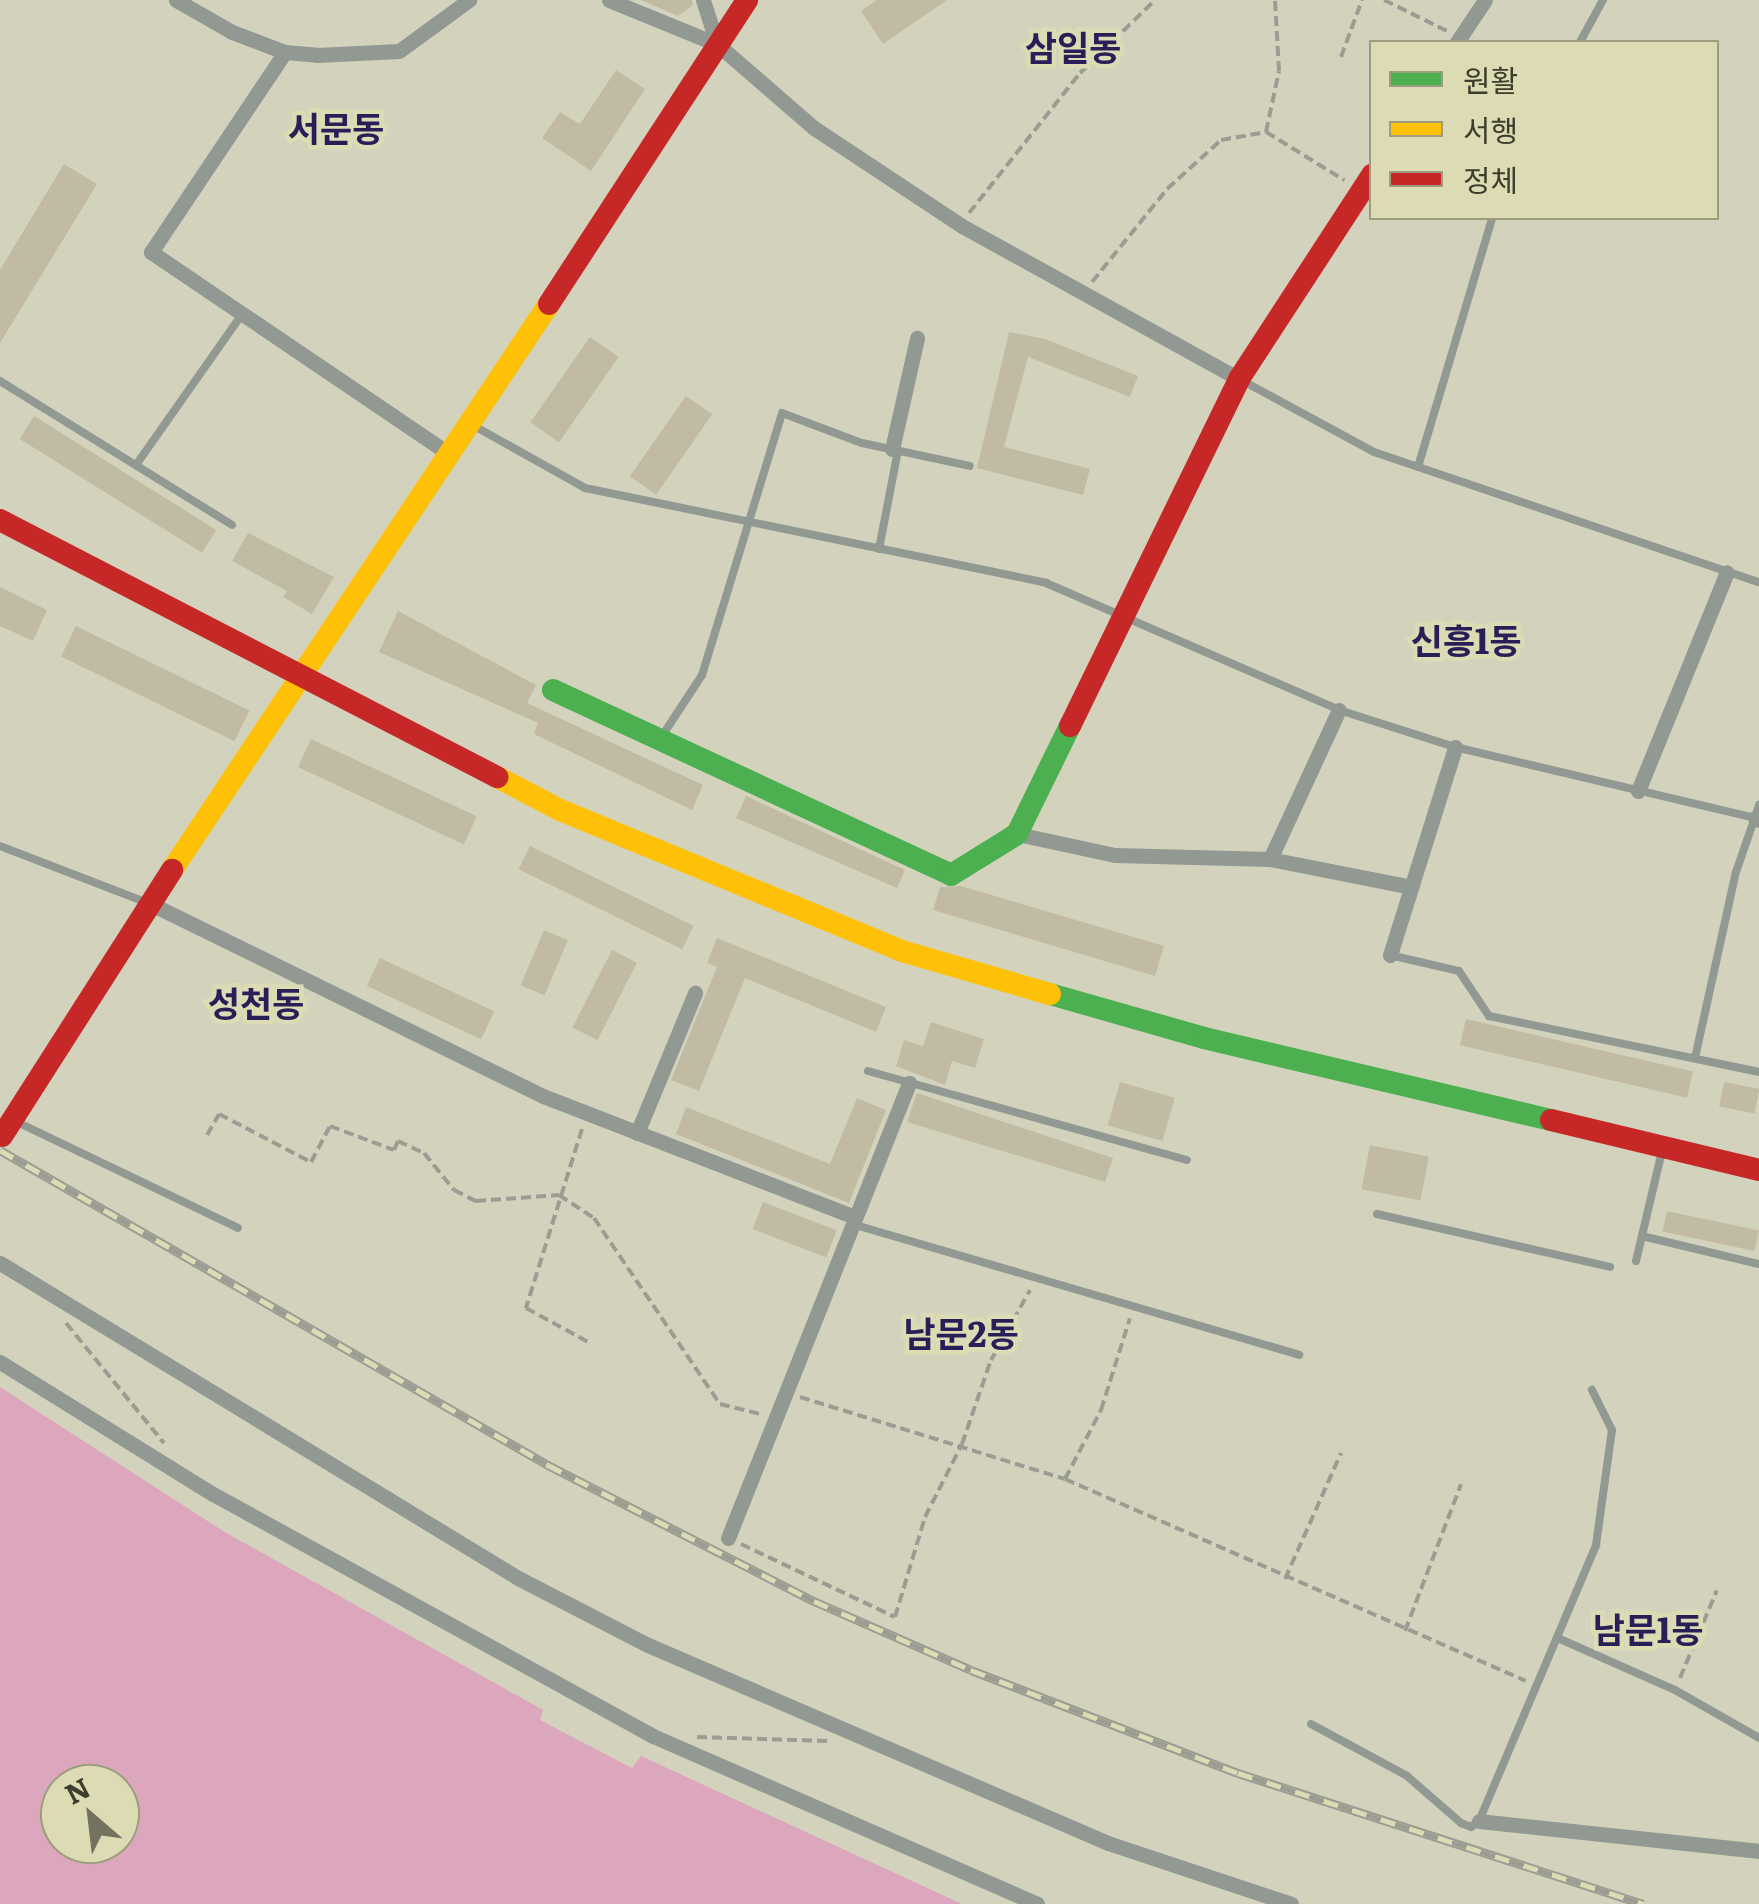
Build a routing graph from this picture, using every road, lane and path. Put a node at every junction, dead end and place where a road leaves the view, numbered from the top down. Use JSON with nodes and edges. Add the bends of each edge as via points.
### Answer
{"nodes":[{"id":1,"x":176,"y":0,"type":"edge"},
{"id":2,"x":469,"y":0,"type":"edge"},
{"id":3,"x":609,"y":0,"type":"edge"},
{"id":4,"x":703,"y":0,"type":"edge"},
{"id":5,"x":747,"y":0,"type":"edge"},
{"id":6,"x":1155,"y":0,"type":"edge"},
{"id":7,"x":1275,"y":0,"type":"edge"},
{"id":8,"x":1362,"y":0,"type":"edge"},
{"id":9,"x":1384,"y":0,"type":"edge"},
{"id":10,"x":1484,"y":0,"type":"edge"},
{"id":11,"x":1603,"y":0,"type":"edge"},
{"id":12,"x":1394,"y":2,"type":"edge"},
{"id":13,"x":1458,"y":40,"type":"edge"},
{"id":14,"x":1581,"y":40,"type":"edge"},
{"id":15,"x":717,"y":44,"type":"junction"},
{"id":16,"x":285,"y":52,"type":"junction"},
{"id":17,"x":1341,"y":57,"type":"dead end"},
{"id":18,"x":1266,"y":132,"type":"junction"},
{"id":19,"x":1367,"y":182,"type":"edge"},
{"id":20,"x":1491,"y":220,"type":"edge"},
{"id":21,"x":962,"y":226,"type":"junction"},
{"id":22,"x":1083,"y":294,"type":"junction"},
{"id":23,"x":244,"y":311,"type":"junction"},
{"id":24,"x":917,"y":338,"type":"dead end"},
{"id":25,"x":1239,"y":379,"type":"junction"},
{"id":26,"x":0,"y":382,"type":"edge"},
{"id":27,"x":473,"y":425,"type":"junction"},
{"id":28,"x":895,"y":450,"type":"junction"},
{"id":29,"x":451,"y":455,"type":"junction"},
{"id":30,"x":136,"y":465,"type":"junction"},
{"id":31,"x":970,"y":466,"type":"dead end"},
{"id":32,"x":1418,"y":467,"type":"junction"},
{"id":33,"x":0,"y":520,"type":"edge"},
{"id":34,"x":743,"y":524,"type":"junction"},
{"id":35,"x":232,"y":525,"type":"dead end"},
{"id":36,"x":880,"y":549,"type":"junction"},
{"id":37,"x":1727,"y":572,"type":"junction"},
{"id":38,"x":1759,"y":582,"type":"edge"},
{"id":39,"x":1121,"y":613,"type":"junction"},
{"id":40,"x":307,"y":676,"type":"junction"},
{"id":41,"x":553,"y":690,"type":"dead end"},
{"id":42,"x":1338,"y":710,"type":"junction"},
{"id":43,"x":660,"y":740,"type":"junction"},
{"id":44,"x":1455,"y":747,"type":"junction"},
{"id":45,"x":1638,"y":790,"type":"junction"},
{"id":46,"x":1758,"y":814,"type":"edge"},
{"id":47,"x":1016,"y":834,"type":"junction"},
{"id":48,"x":0,"y":846,"type":"edge"},
{"id":49,"x":1270,"y":859,"type":"junction"},
{"id":50,"x":1411,"y":888,"type":"junction"},
{"id":51,"x":148,"y":903,"type":"junction"},
{"id":52,"x":1390,"y":956,"type":"joint"},
{"id":53,"x":695,"y":993,"type":"dead end"},
{"id":54,"x":1695,"y":1058,"type":"junction"},
{"id":55,"x":868,"y":1071,"type":"dead end"},
{"id":56,"x":1759,"y":1072,"type":"edge"},
{"id":57,"x":908,"y":1082,"type":"junction"},
{"id":58,"x":588,"y":1114,"type":"junction"},
{"id":59,"x":7,"y":1128,"type":"joint"},
{"id":60,"x":638,"y":1133,"type":"junction"},
{"id":61,"x":206,"y":1135,"type":"dead end"},
{"id":62,"x":1663,"y":1147,"type":"junction"},
{"id":63,"x":1187,"y":1160,"type":"dead end"},
{"id":64,"x":1759,"y":1170,"type":"edge"},
{"id":65,"x":558,"y":1196,"type":"junction"},
{"id":66,"x":1377,"y":1214,"type":"dead end"},
{"id":67,"x":854,"y":1220,"type":"junction"},
{"id":68,"x":238,"y":1228,"type":"dead end"},
{"id":69,"x":1642,"y":1236,"type":"junction"},
{"id":70,"x":1636,"y":1261,"type":"dead end"},
{"id":71,"x":0,"y":1263,"type":"edge"},
{"id":72,"x":1759,"y":1264,"type":"edge"},
{"id":73,"x":1610,"y":1266,"type":"dead end"},
{"id":74,"x":1036,"y":1278,"type":"junction"},
{"id":75,"x":1132,"y":1308,"type":"junction"},
{"id":76,"x":59,"y":1315,"type":"dead end"},
{"id":77,"x":590,"y":1343,"type":"dead end"},
{"id":78,"x":1299,"y":1355,"type":"dead end"},
{"id":79,"x":0,"y":1362,"type":"edge"},
{"id":80,"x":1592,"y":1390,"type":"dead end"},
{"id":81,"x":786,"y":1394,"type":"junction"},
{"id":82,"x":776,"y":1417,"type":"junction"},
{"id":83,"x":962,"y":1444,"type":"junction"},
{"id":84,"x":171,"y":1452,"type":"dead end"},
{"id":85,"x":1341,"y":1453,"type":"dead end"},
{"id":86,"x":1065,"y":1480,"type":"junction"},
{"id":87,"x":1462,"y":1484,"type":"dead end"},
{"id":88,"x":728,"y":1538,"type":"joint"},
{"id":89,"x":1284,"y":1579,"type":"junction"},
{"id":90,"x":1717,"y":1590,"type":"dead end"},
{"id":91,"x":1404,"y":1632,"type":"junction"},
{"id":92,"x":1560,"y":1639,"type":"junction"},
{"id":93,"x":1539,"y":1686,"type":"junction"},
{"id":94,"x":1674,"y":1690,"type":"junction"},
{"id":95,"x":1311,"y":1724,"type":"dead end"},
{"id":96,"x":692,"y":1737,"type":"dead end"},
{"id":97,"x":1759,"y":1738,"type":"edge"},
{"id":98,"x":832,"y":1742,"type":"dead end"},
{"id":99,"x":1478,"y":1821,"type":"junction"},
{"id":100,"x":1759,"y":1851,"type":"edge"},
{"id":101,"x":1037,"y":1904,"type":"edge"},
{"id":102,"x":1291,"y":1904,"type":"edge"}],
"edges":[{"from":1,"to":16,"type":"street"},
{"from":2,"to":16,"type":"street","via":[[400,51]]},
{"from":3,"to":15,"type":"street"},
{"from":4,"to":15,"type":"street"},
{"from":5,"to":15,"type":"street"},
{"from":6,"to":21,"type":"path","via":[[1080,73]]},
{"from":7,"to":18,"type":"path","via":[[1279,71]]},
{"from":8,"to":17,"type":"path"},
{"from":9,"to":12,"type":"path"},
{"from":10,"to":13,"type":"street"},
{"from":11,"to":14,"type":"lane"},
{"from":12,"to":13,"type":"path"},
{"from":15,"to":21,"type":"street","via":[[814,128]]},
{"from":15,"to":27,"type":"street"},
{"from":16,"to":23,"type":"street","via":[[151,252]]},
{"from":18,"to":19,"type":"path"},
{"from":18,"to":22,"type":"path","via":[[1221,140],[1133,226]]},
{"from":19,"to":25,"type":"street"},
{"from":20,"to":32,"type":"lane"},
{"from":21,"to":22,"type":"street"},
{"from":22,"to":25,"type":"street"},
{"from":23,"to":29,"type":"street"},
{"from":23,"to":30,"type":"lane"},
{"from":24,"to":28,"type":"street"},
{"from":25,"to":32,"type":"lane","via":[[1374,452]]},
{"from":25,"to":39,"type":"street"},
{"from":26,"to":30,"type":"lane"},
{"from":27,"to":29,"type":"street"},
{"from":27,"to":34,"type":"lane","via":[[585,488]]},
{"from":28,"to":31,"type":"lane"},
{"from":28,"to":34,"type":"lane","via":[[782,413]]},
{"from":28,"to":36,"type":"lane"},
{"from":29,"to":40,"type":"street"},
{"from":30,"to":35,"type":"lane"},
{"from":32,"to":37,"type":"lane"},
{"from":33,"to":40,"type":"street"},
{"from":34,"to":36,"type":"lane"},
{"from":34,"to":43,"type":"lane","via":[[702,675]]},
{"from":36,"to":39,"type":"lane","via":[[1046,582]]},
{"from":37,"to":38,"type":"lane"},
{"from":37,"to":45,"type":"street"},
{"from":39,"to":42,"type":"lane"},
{"from":39,"to":47,"type":"street"},
{"from":40,"to":51,"type":"street"},
{"from":40,"to":62,"type":"street","via":[[560,810],[952,970],[1204,1038]]},
{"from":41,"to":43,"type":"street"},
{"from":42,"to":44,"type":"lane"},
{"from":42,"to":49,"type":"street"},
{"from":43,"to":47,"type":"street","via":[[950,875]]},
{"from":44,"to":45,"type":"lane"},
{"from":44,"to":50,"type":"street"},
{"from":45,"to":46,"type":"lane"},
{"from":46,"to":54,"type":"lane","via":[[1736,872]]},
{"from":47,"to":49,"type":"street","via":[[1115,855]]},
{"from":48,"to":51,"type":"lane"},
{"from":49,"to":50,"type":"street"},
{"from":50,"to":52,"type":"street"},
{"from":51,"to":58,"type":"street","via":[[445,1051]]},
{"from":51,"to":59,"type":"street"},
{"from":52,"to":54,"type":"lane","via":[[1459,971],[1489,1016]]},
{"from":53,"to":60,"type":"street"},
{"from":54,"to":56,"type":"lane"},
{"from":55,"to":57,"type":"lane"},
{"from":57,"to":63,"type":"lane"},
{"from":57,"to":67,"type":"street"},
{"from":58,"to":60,"type":"street"},
{"from":58,"to":65,"type":"path"},
{"from":59,"to":68,"type":"lane"},
{"from":60,"to":67,"type":"street"},
{"from":61,"to":65,"type":"path","via":[[219,1114],[310,1162],[330,1126],[394,1150],[398,1140],[424,1153],[454,1190],[476,1201]]},
{"from":62,"to":64,"type":"street"},
{"from":62,"to":69,"type":"lane"},
{"from":65,"to":77,"type":"path","via":[[526,1308]]},
{"from":65,"to":82,"type":"path","via":[[594,1218],[720,1404]]},
{"from":66,"to":73,"type":"lane"},
{"from":67,"to":74,"type":"lane"},
{"from":67,"to":81,"type":"street"},
{"from":69,"to":70,"type":"lane"},
{"from":69,"to":72,"type":"lane"},
{"from":71,"to":102,"type":"street","via":[[518,1578],[648,1645],[1108,1843]]},
{"from":74,"to":75,"type":"lane"},
{"from":74,"to":83,"type":"path","via":[[991,1360]]},
{"from":75,"to":78,"type":"lane"},
{"from":75,"to":86,"type":"path","via":[[1101,1410]]},
{"from":76,"to":84,"type":"path"},
{"from":79,"to":101,"type":"street","via":[[214,1494],[652,1736]]},
{"from":80,"to":92,"type":"lane","via":[[1612,1430],[1610,1477],[1596,1544]]},
{"from":81,"to":82,"type":"street"},
{"from":81,"to":83,"type":"path"},
{"from":82,"to":88,"type":"street"},
{"from":83,"to":86,"type":"path"},
{"from":83,"to":88,"type":"path","via":[[924,1518],[895,1617]]},
{"from":85,"to":89,"type":"path"},
{"from":86,"to":89,"type":"path"},
{"from":87,"to":91,"type":"path"},
{"from":89,"to":91,"type":"path"},
{"from":90,"to":94,"type":"path"},
{"from":91,"to":93,"type":"path"},
{"from":92,"to":93,"type":"lane"},
{"from":92,"to":94,"type":"lane"},
{"from":93,"to":99,"type":"lane"},
{"from":94,"to":97,"type":"lane"},
{"from":95,"to":99,"type":"lane","via":[[1407,1776],[1460,1822],[1472,1827]]},
{"from":96,"to":98,"type":"path"},
{"from":99,"to":100,"type":"street"}]}
